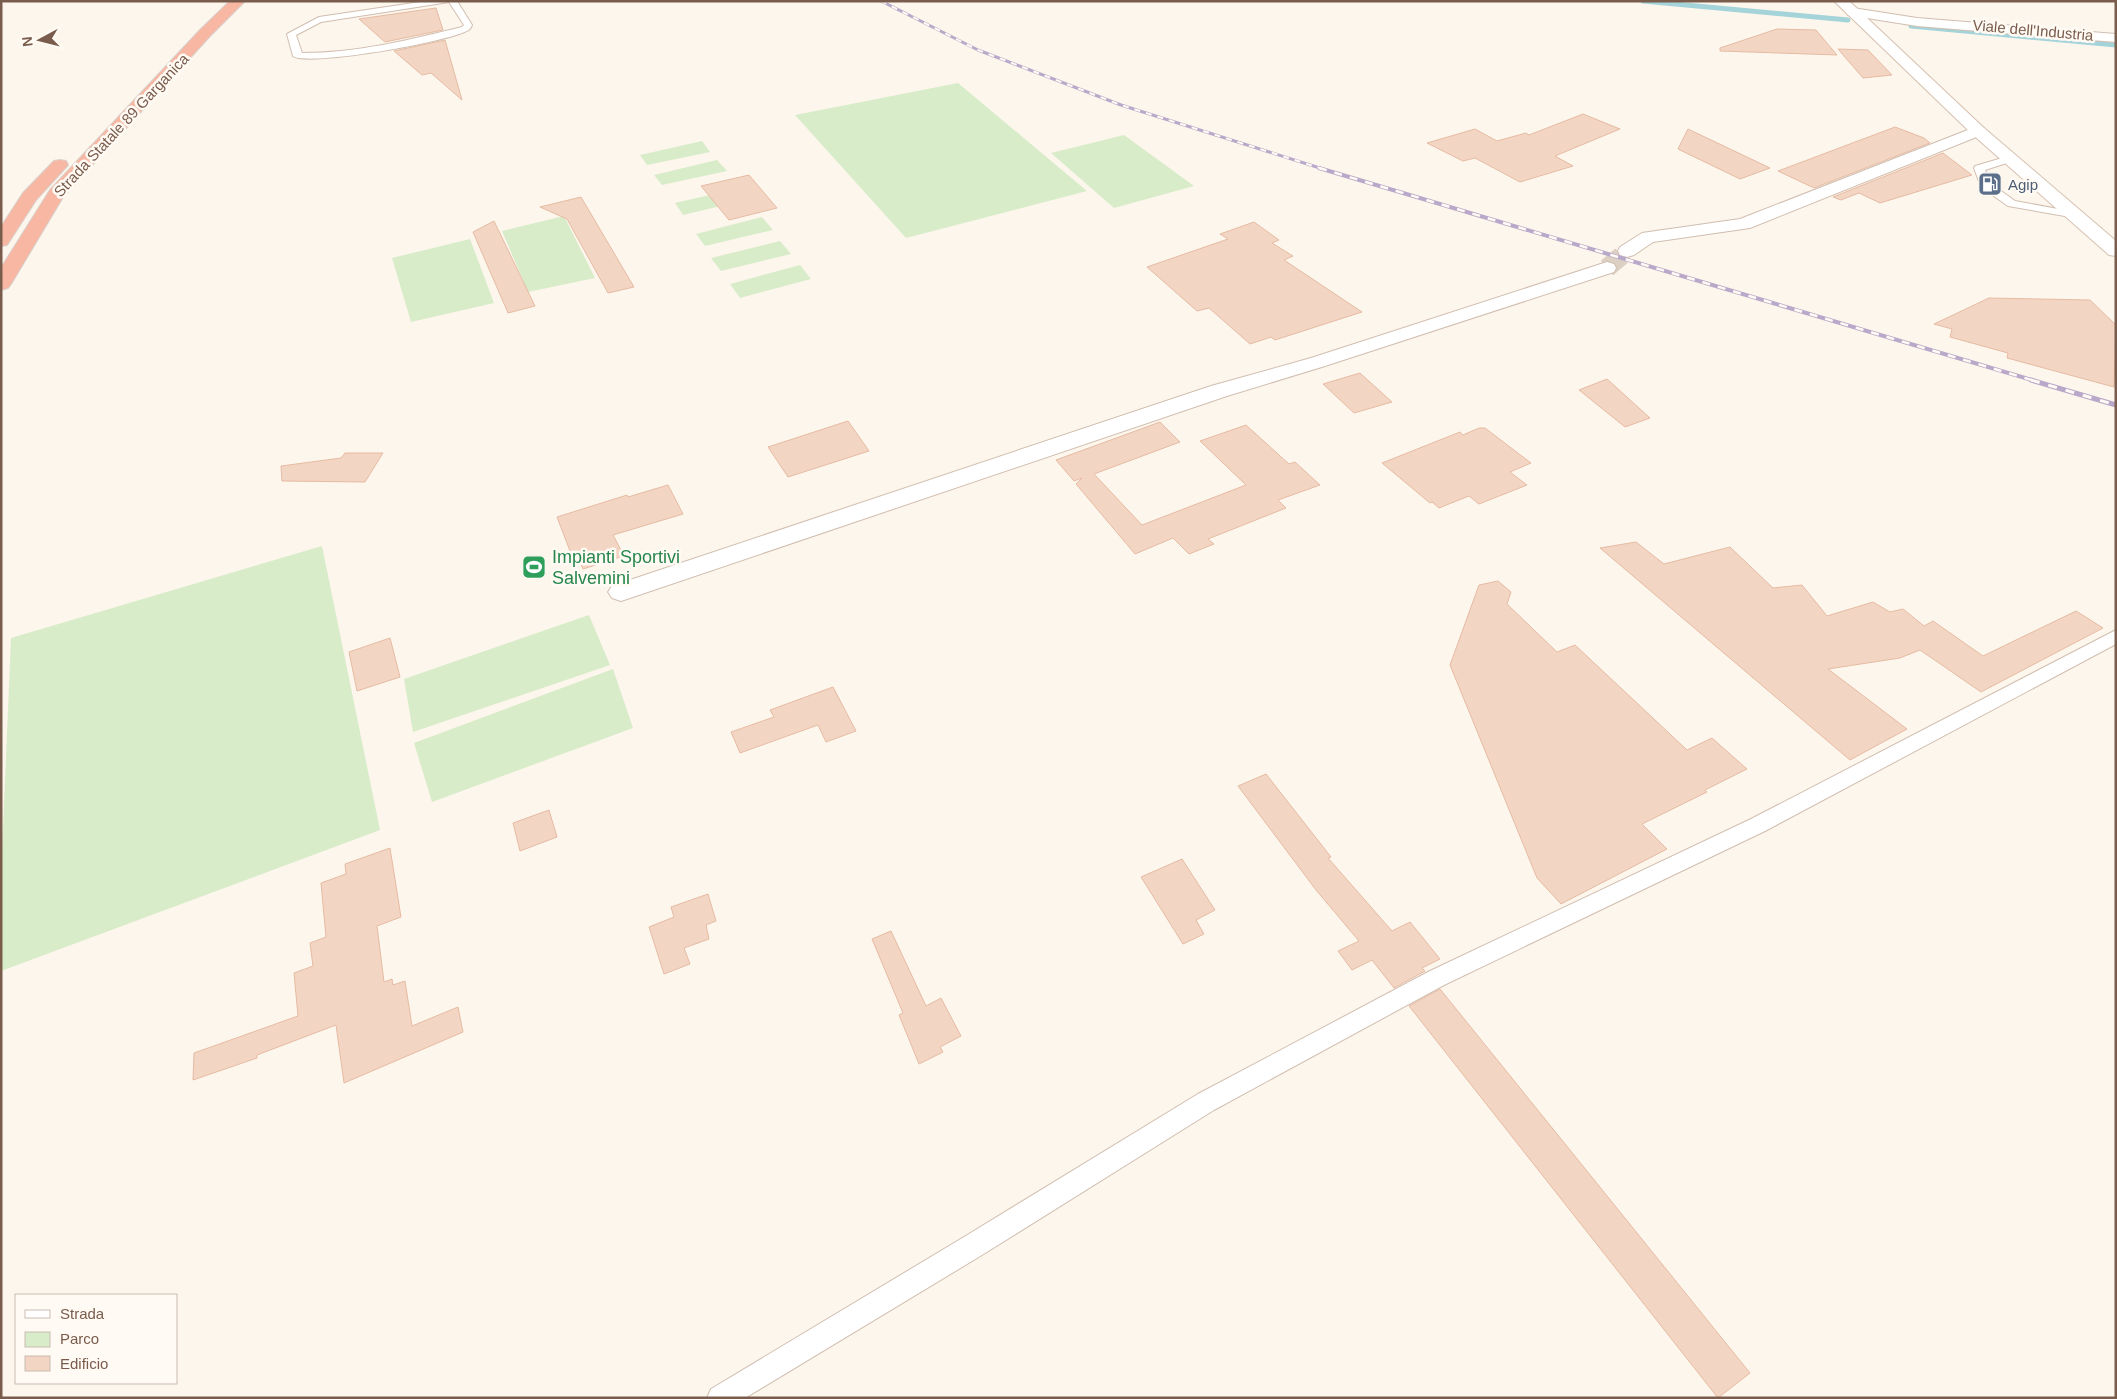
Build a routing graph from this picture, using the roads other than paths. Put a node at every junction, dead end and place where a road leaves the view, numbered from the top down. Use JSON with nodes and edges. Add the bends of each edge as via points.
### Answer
{"nodes":[{"id":1,"x":220,"y":1,"type":"edge"},
{"id":2,"x":238,"y":1,"type":"edge"},
{"id":3,"x":446,"y":1,"type":"edge"},
{"id":4,"x":453,"y":1,"type":"edge"},
{"id":5,"x":1841,"y":1,"type":"edge"},
{"id":6,"x":1856,"y":7,"type":"edge"},
{"id":7,"x":1912,"y":19,"type":"junction"},
{"id":8,"x":2116,"y":38,"type":"edge"},
{"id":9,"x":1892,"y":48,"type":"junction"},
{"id":10,"x":137,"y":84,"type":"dead end"},
{"id":11,"x":1978,"y":132,"type":"junction"},
{"id":12,"x":69,"y":155,"type":"dead end"},
{"id":13,"x":2009,"y":160,"type":"junction"},
{"id":14,"x":2076,"y":215,"type":"junction"},
{"id":15,"x":1,"y":241,"type":"edge"},
{"id":16,"x":1627,"y":251,"type":"tunnel mouth"},
{"id":17,"x":2116,"y":251,"type":"edge"},
{"id":18,"x":1607,"y":268,"type":"tunnel mouth"},
{"id":19,"x":1,"y":284,"type":"edge"},
{"id":20,"x":621,"y":592,"type":"dead end"},
{"id":21,"x":2116,"y":636,"type":"edge"},
{"id":22,"x":720,"y":1398,"type":"edge"}],
"edges":[{"from":1,"to":10,"type":"highway","name":"Strada Statale 89 Garganica"},
{"from":2,"to":19,"type":"highway","name":"Strada Statale 89 Garganica","via":[[56,194]]},
{"from":3,"to":4,"type":"lane","via":[[319,20],[291,34],[298,56],[327,57],[378,49],[466,29],[468,25]]},
{"from":5,"to":6,"type":"street"},
{"from":6,"to":7,"type":"street","name":"Viale dell'Industria"},
{"from":6,"to":9,"type":"street"},
{"from":7,"to":8,"type":"street","name":"Viale dell'Industria"},
{"from":7,"to":9,"type":"street","name":"Viale dell'Industria","via":[[1898,25]]},
{"from":9,"to":11,"type":"street"},
{"from":11,"to":13,"type":"street"},
{"from":11,"to":16,"type":"street","via":[[1744,224],[1648,237]]},
{"from":12,"to":15,"type":"highway","name":"Strada Statale 89 Garganica","via":[[29,197]]},
{"from":13,"to":14,"type":"street"},
{"from":13,"to":14,"type":"lane","via":[[1979,168],[1984,185],[2012,204]]},
{"from":14,"to":17,"type":"street"},
{"from":18,"to":20,"type":"street","via":[[1219,391]]},
{"from":21,"to":22,"type":"lane","via":[[1758,825],[1437,978],[1206,1102]]}]}
